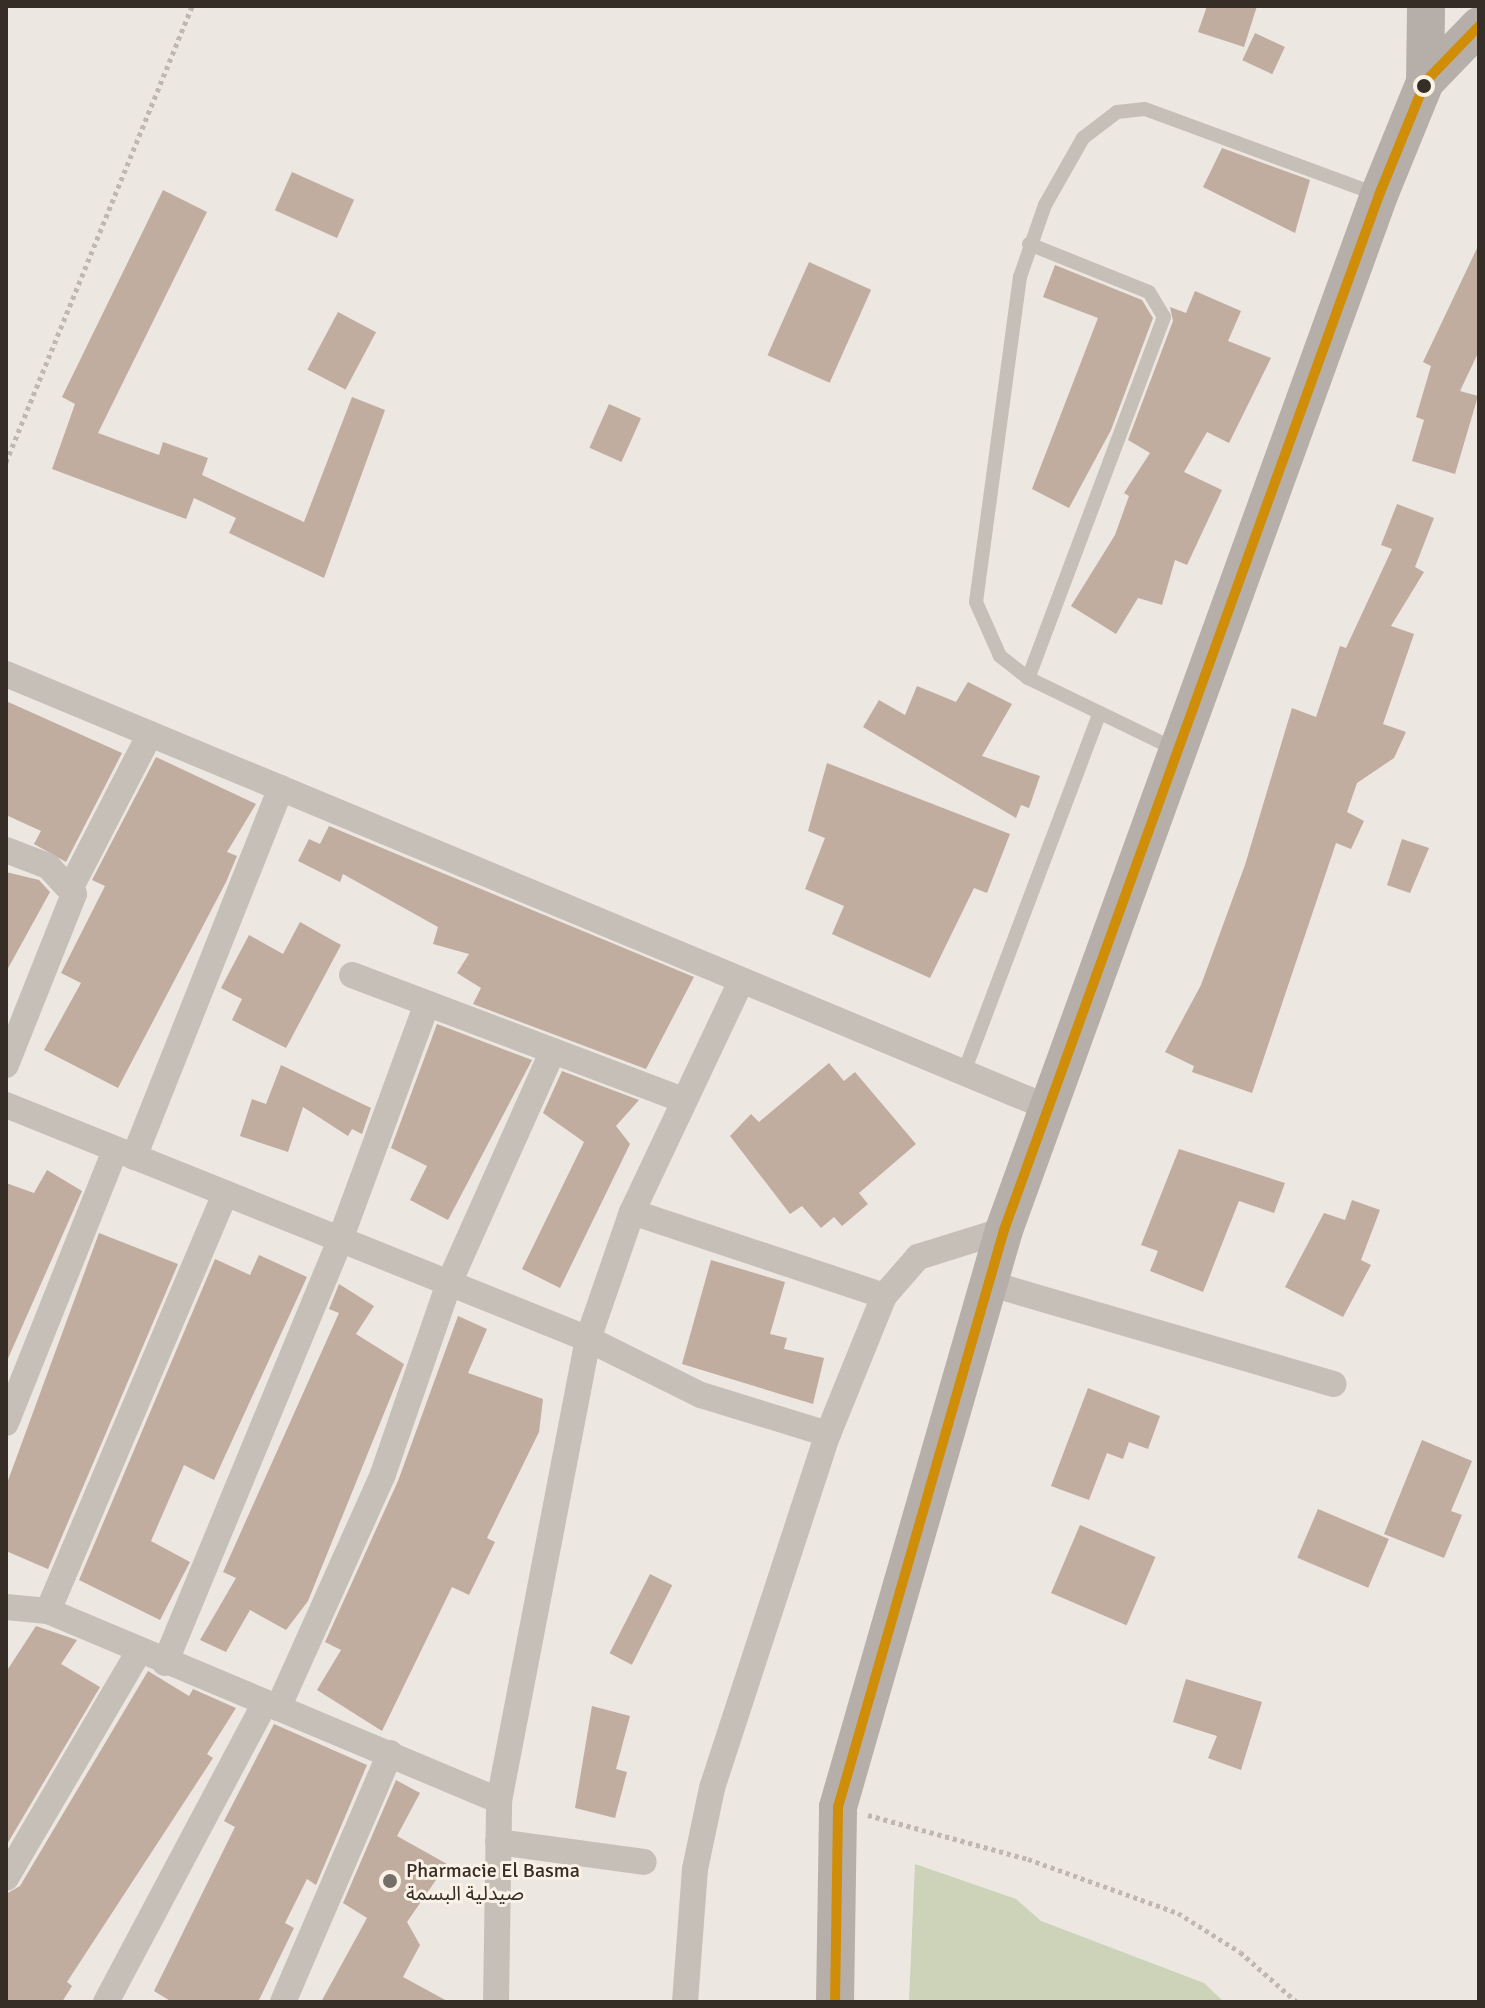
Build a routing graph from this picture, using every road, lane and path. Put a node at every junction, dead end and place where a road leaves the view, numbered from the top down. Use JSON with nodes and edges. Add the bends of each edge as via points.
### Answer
{"nodes":[{"id":1,"x":192,"y":6,"type":"edge"},
{"id":2,"x":1426,"y":6,"type":"edge"},
{"id":3,"x":1479,"y":26,"type":"edge"},
{"id":4,"x":1425,"y":82,"type":"junction"},
{"id":5,"x":1379,"y":195,"type":"junction"},
{"id":6,"x":1029,"y":244,"type":"junction"},
{"id":7,"x":6,"y":462,"type":"edge"},
{"id":8,"x":6,"y":674,"type":"edge"},
{"id":9,"x":1028,"y":678,"type":"junction"},
{"id":10,"x":1100,"y":713,"type":"junction"},
{"id":11,"x":150,"y":734,"type":"junction"},
{"id":12,"x":1175,"y":749,"type":"junction"},
{"id":13,"x":281,"y":788,"type":"junction"},
{"id":14,"x":6,"y":850,"type":"edge"},
{"id":15,"x":72,"y":885,"type":"junction"},
{"id":16,"x":352,"y":975,"type":"dead end"},
{"id":17,"x":741,"y":981,"type":"junction"},
{"id":18,"x":427,"y":1003,"type":"junction"},
{"id":19,"x":553,"y":1051,"type":"junction"},
{"id":20,"x":6,"y":1065,"type":"edge"},
{"id":21,"x":964,"y":1072,"type":"junction"},
{"id":22,"x":681,"y":1099,"type":"junction"},
{"id":23,"x":6,"y":1105,"type":"edge"},
{"id":24,"x":1049,"y":1108,"type":"junction"},
{"id":25,"x":124,"y":1153,"type":"junction"},
{"id":26,"x":225,"y":1194,"type":"junction"},
{"id":27,"x":632,"y":1212,"type":"junction"},
{"id":28,"x":1004,"y":1230,"type":"junction"},
{"id":29,"x":340,"y":1240,"type":"junction"},
{"id":30,"x":449,"y":1283,"type":"junction"},
{"id":31,"x":988,"y":1283,"type":"junction"},
{"id":32,"x":884,"y":1296,"type":"junction"},
{"id":33,"x":588,"y":1339,"type":"junction"},
{"id":34,"x":1334,"y":1384,"type":"dead end"},
{"id":35,"x":6,"y":1423,"type":"edge"},
{"id":36,"x":828,"y":1434,"type":"junction"},
{"id":37,"x":6,"y":1607,"type":"edge"},
{"id":38,"x":48,"y":1611,"type":"junction"},
{"id":39,"x":138,"y":1653,"type":"junction"},
{"id":40,"x":165,"y":1663,"type":"junction"},
{"id":41,"x":272,"y":1705,"type":"junction"},
{"id":42,"x":390,"y":1753,"type":"junction"},
{"id":43,"x":499,"y":1801,"type":"junction"},
{"id":44,"x":838,"y":1807,"type":"junction"},
{"id":45,"x":498,"y":1842,"type":"junction"},
{"id":46,"x":644,"y":1862,"type":"dead end"},
{"id":47,"x":6,"y":1878,"type":"edge"},
{"id":48,"x":106,"y":2002,"type":"edge"},
{"id":49,"x":283,"y":2002,"type":"edge"},
{"id":50,"x":496,"y":2002,"type":"edge"},
{"id":51,"x":685,"y":2002,"type":"edge"},
{"id":52,"x":835,"y":2002,"type":"edge"},
{"id":53,"x":1297,"y":2002,"type":"edge"}],
"edges":[{"from":1,"to":7,"type":"path"},
{"from":2,"to":4,"type":"street"},
{"from":3,"to":4,"type":"street"},
{"from":4,"to":5,"type":"street"},
{"from":5,"to":6,"type":"lane","via":[[1145,109],[1117,112],[1083,138]]},
{"from":5,"to":12,"type":"street"},
{"from":6,"to":9,"type":"lane","via":[[976,602],[1000,656]]},
{"from":6,"to":9,"type":"lane","via":[[1149,292],[1164,317]]},
{"from":8,"to":11,"type":"street"},
{"from":9,"to":10,"type":"lane"},
{"from":10,"to":12,"type":"lane"},
{"from":10,"to":21,"type":"lane"},
{"from":11,"to":13,"type":"street"},
{"from":11,"to":15,"type":"street"},
{"from":12,"to":24,"type":"street"},
{"from":13,"to":17,"type":"street"},
{"from":13,"to":25,"type":"street"},
{"from":14,"to":15,"type":"street"},
{"from":15,"to":20,"type":"street","via":[[70,913]]},
{"from":16,"to":18,"type":"street"},
{"from":17,"to":21,"type":"street"},
{"from":17,"to":22,"type":"street"},
{"from":18,"to":19,"type":"street"},
{"from":18,"to":29,"type":"street"},
{"from":19,"to":22,"type":"street"},
{"from":19,"to":30,"type":"street"},
{"from":21,"to":24,"type":"street"},
{"from":22,"to":27,"type":"street"},
{"from":23,"to":25,"type":"street"},
{"from":24,"to":28,"type":"street"},
{"from":25,"to":26,"type":"street"},
{"from":25,"to":35,"type":"street"},
{"from":26,"to":29,"type":"street"},
{"from":26,"to":38,"type":"street"},
{"from":27,"to":32,"type":"street"},
{"from":27,"to":33,"type":"street"},
{"from":28,"to":31,"type":"street"},
{"from":28,"to":32,"type":"street","via":[[918,1257]]},
{"from":29,"to":30,"type":"street"},
{"from":29,"to":40,"type":"street"},
{"from":30,"to":33,"type":"street"},
{"from":30,"to":41,"type":"street","via":[[383,1474]]},
{"from":31,"to":34,"type":"street"},
{"from":31,"to":44,"type":"street"},
{"from":32,"to":36,"type":"street"},
{"from":33,"to":36,"type":"street","via":[[701,1395]]},
{"from":33,"to":43,"type":"street"},
{"from":36,"to":51,"type":"street","via":[[712,1788],[695,1869]]},
{"from":37,"to":38,"type":"street"},
{"from":38,"to":39,"type":"street"},
{"from":39,"to":40,"type":"street"},
{"from":39,"to":47,"type":"street"},
{"from":40,"to":41,"type":"street"},
{"from":41,"to":42,"type":"street"},
{"from":41,"to":48,"type":"street"},
{"from":42,"to":43,"type":"street"},
{"from":42,"to":49,"type":"street"},
{"from":43,"to":45,"type":"street"},
{"from":44,"to":52,"type":"street"},
{"from":44,"to":53,"type":"path","via":[[1028,1859],[1178,1913],[1240,1952]]},
{"from":45,"to":46,"type":"street"},
{"from":45,"to":50,"type":"street"}]}
